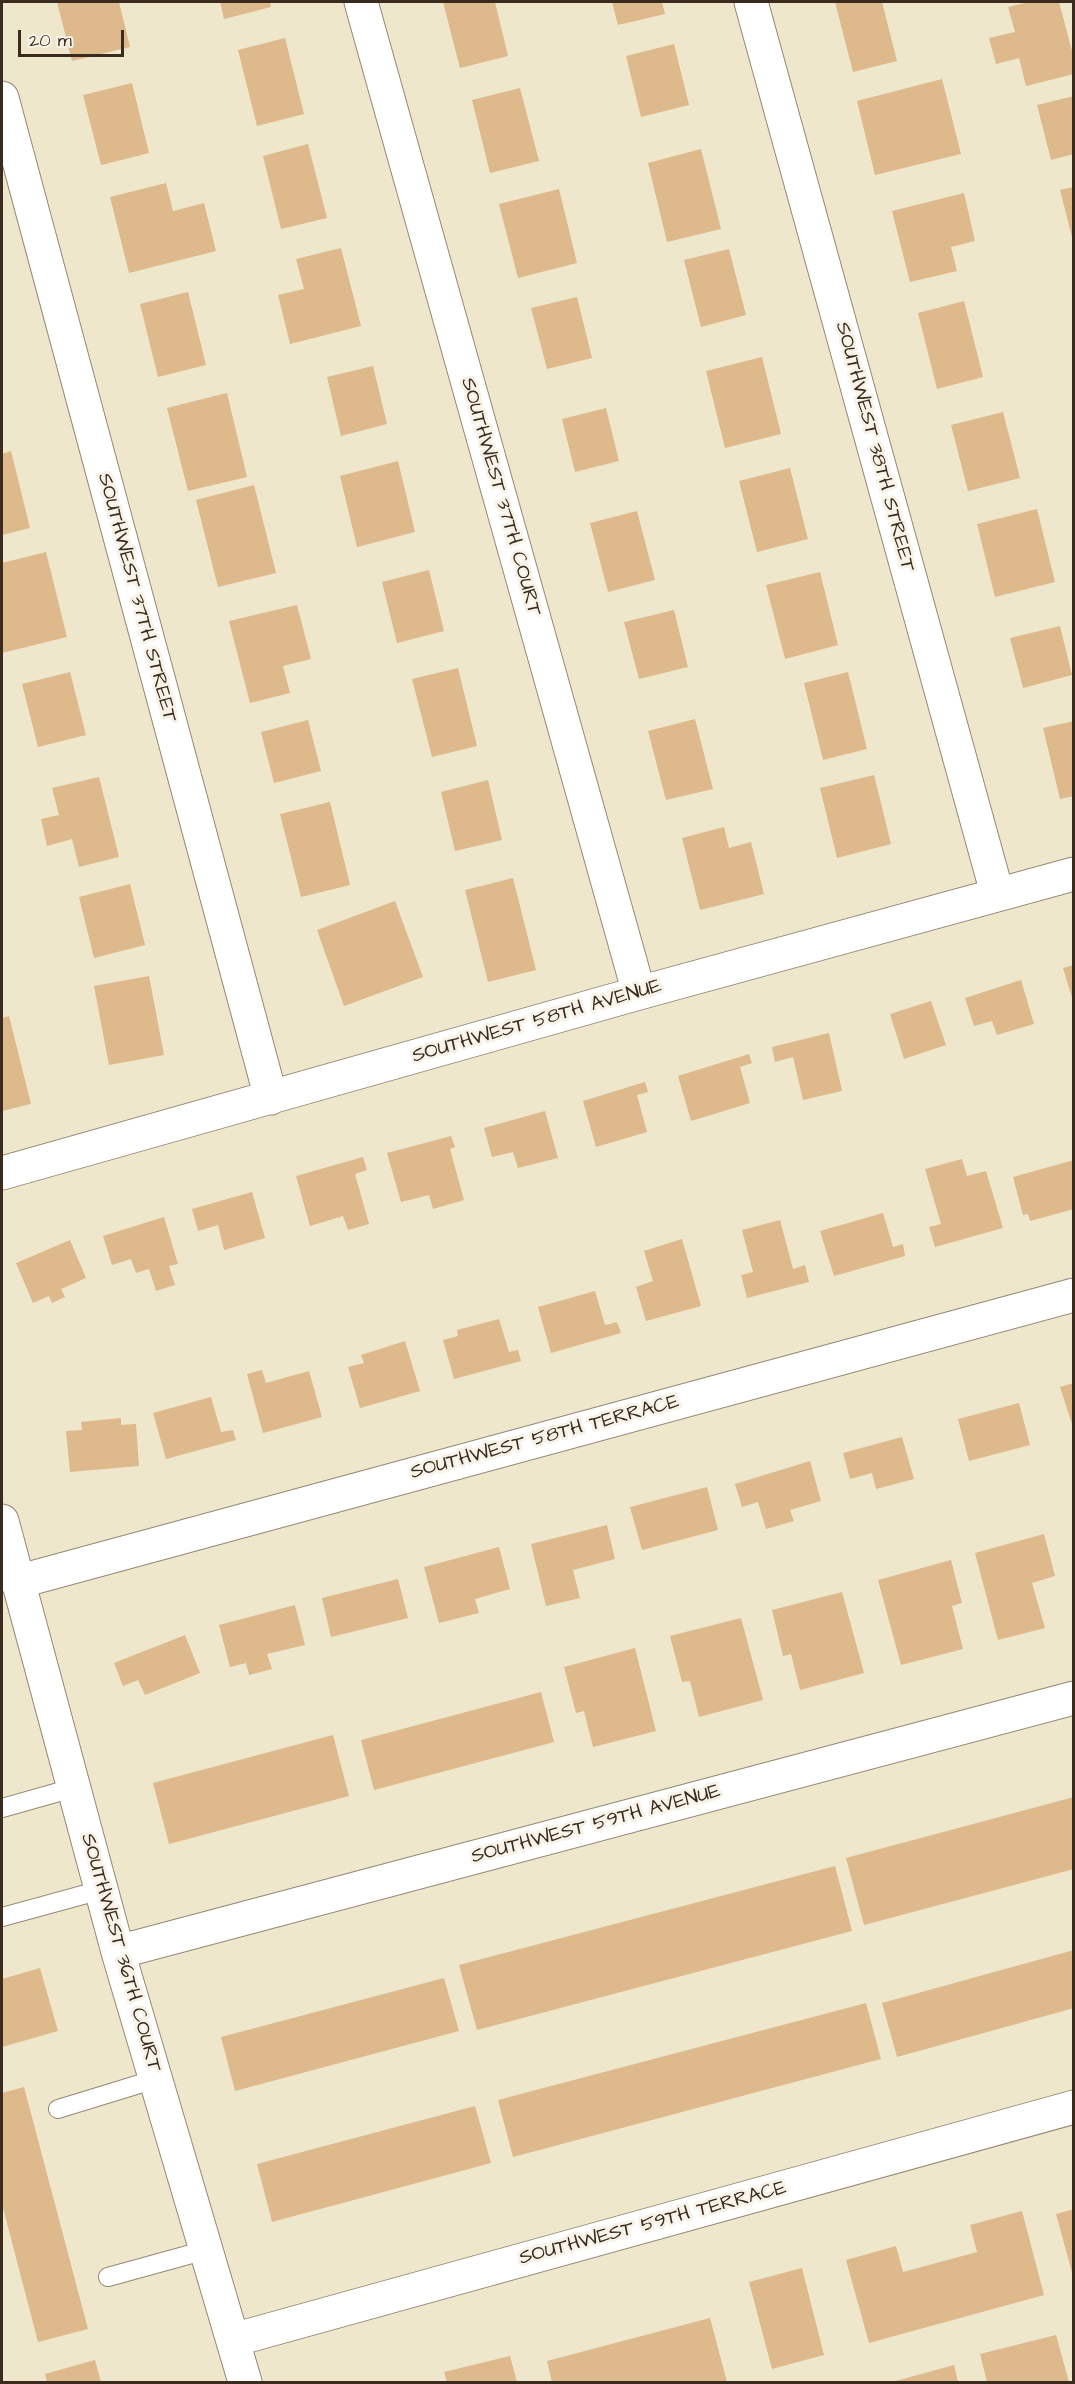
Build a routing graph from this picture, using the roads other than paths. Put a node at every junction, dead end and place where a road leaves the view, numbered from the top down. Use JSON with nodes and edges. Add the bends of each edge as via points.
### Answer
{"nodes":[{"id":1,"x":361,"y":2,"type":"edge"},
{"id":2,"x":751,"y":2,"type":"edge"},
{"id":3,"x":2,"y":98,"type":"edge"},
{"id":4,"x":1074,"y":874,"type":"edge"},
{"id":5,"x":997,"y":894,"type":"junction"},
{"id":6,"x":639,"y":993,"type":"junction"},
{"id":7,"x":271,"y":1098,"type":"junction"},
{"id":8,"x":2,"y":1173,"type":"edge"},
{"id":9,"x":1074,"y":1295,"type":"edge"},
{"id":10,"x":2,"y":1521,"type":"edge"},
{"id":11,"x":17,"y":1582,"type":"junction"},
{"id":12,"x":1074,"y":1698,"type":"edge"},
{"id":13,"x":73,"y":1788,"type":"junction"},
{"id":14,"x":2,"y":1808,"type":"edge"},
{"id":15,"x":101,"y":1890,"type":"junction"},
{"id":16,"x":2,"y":1917,"type":"edge"},
{"id":17,"x":118,"y":1952,"type":"junction"},
{"id":18,"x":156,"y":2079,"type":"junction"},
{"id":19,"x":1074,"y":2108,"type":"edge"},
{"id":20,"x":58,"y":2109,"type":"dead end"},
{"id":21,"x":206,"y":2250,"type":"junction"},
{"id":22,"x":108,"y":2277,"type":"dead end"},
{"id":23,"x":232,"y":2340,"type":"junction"},
{"id":24,"x":245,"y":2382,"type":"edge"}],
"edges":[{"from":1,"to":6,"type":"street","name":"SOUTHWEST 37TH COURT"},
{"from":2,"to":5,"type":"street","name":"SOUTHWEST 38TH STREET"},
{"from":3,"to":7,"type":"street","name":"SOUTHWEST 37TH STREET"},
{"from":4,"to":5,"type":"street","name":"SOUTHWEST 58TH AVENUE"},
{"from":5,"to":6,"type":"street","name":"SOUTHWEST 58TH AVENUE"},
{"from":6,"to":7,"type":"street","name":"SOUTHWEST 58TH AVENUE"},
{"from":7,"to":8,"type":"street","name":"SOUTHWEST 58TH AVENUE"},
{"from":9,"to":11,"type":"street","name":"SOUTHWEST 58TH TERRACE"},
{"from":10,"to":11,"type":"street","name":"SOUTHWEST 36TH COURT"},
{"from":11,"to":13,"type":"street","name":"SOUTHWEST 36TH COURT"},
{"from":12,"to":17,"type":"street","name":"SOUTHWEST 59TH AVENUE"},
{"from":13,"to":14,"type":"lane"},
{"from":13,"to":15,"type":"street","name":"SOUTHWEST 36TH COURT"},
{"from":15,"to":16,"type":"lane"},
{"from":15,"to":17,"type":"street","name":"SOUTHWEST 36TH COURT"},
{"from":17,"to":18,"type":"street","name":"SOUTHWEST 36TH COURT"},
{"from":18,"to":20,"type":"lane"},
{"from":18,"to":21,"type":"street","name":"SOUTHWEST 36TH COURT"},
{"from":19,"to":23,"type":"street","name":"SOUTHWEST 59TH TERRACE"},
{"from":21,"to":22,"type":"lane"},
{"from":21,"to":23,"type":"street","name":"SOUTHWEST 36TH COURT"},
{"from":23,"to":24,"type":"street","name":"SOUTHWEST 36TH COURT"}]}
